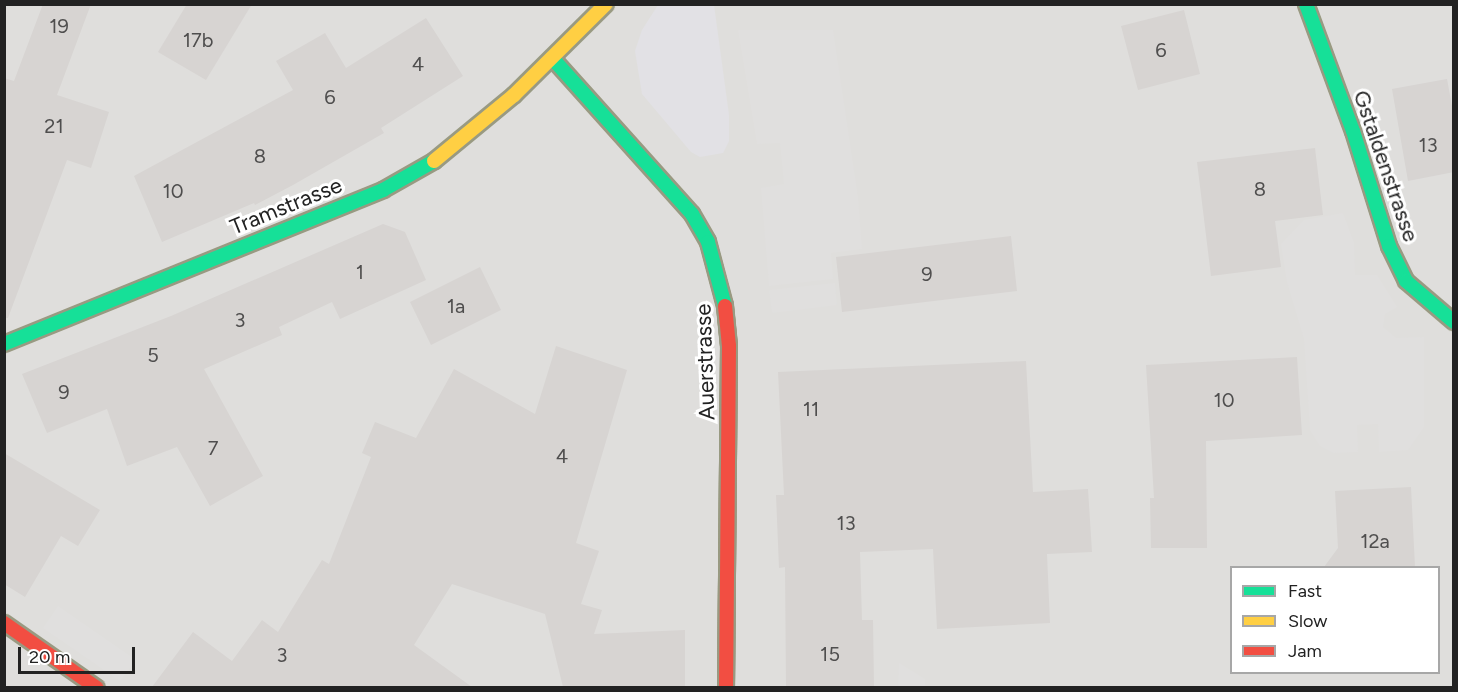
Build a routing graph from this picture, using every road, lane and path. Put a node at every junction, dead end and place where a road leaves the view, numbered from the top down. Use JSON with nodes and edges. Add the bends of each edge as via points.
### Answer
{"nodes":[{"id":1,"x":606,"y":4,"type":"edge"},
{"id":2,"x":1306,"y":4,"type":"edge"},
{"id":3,"x":553,"y":59,"type":"junction"},
{"id":4,"x":1454,"y":322,"type":"edge"},
{"id":5,"x":4,"y":344,"type":"edge"},
{"id":6,"x":4,"y":623,"type":"edge"},
{"id":7,"x":97,"y":687,"type":"edge"},
{"id":8,"x":726,"y":687,"type":"edge"}],
"edges":[{"from":1,"to":3,"type":"main road","name":"Tramstrasse"},
{"from":2,"to":4,"type":"main road","name":"Gstaldenstrasse","via":[[1353,130],[1389,246],[1406,281]]},
{"from":3,"to":5,"type":"main road","name":"Tramstrasse","via":[[430,164],[383,190]]},
{"from":3,"to":8,"type":"main road","name":"Auerstrasse","via":[[692,214],[708,242],[723,290],[729,346]]},
{"from":6,"to":7,"type":"main road"}]}
